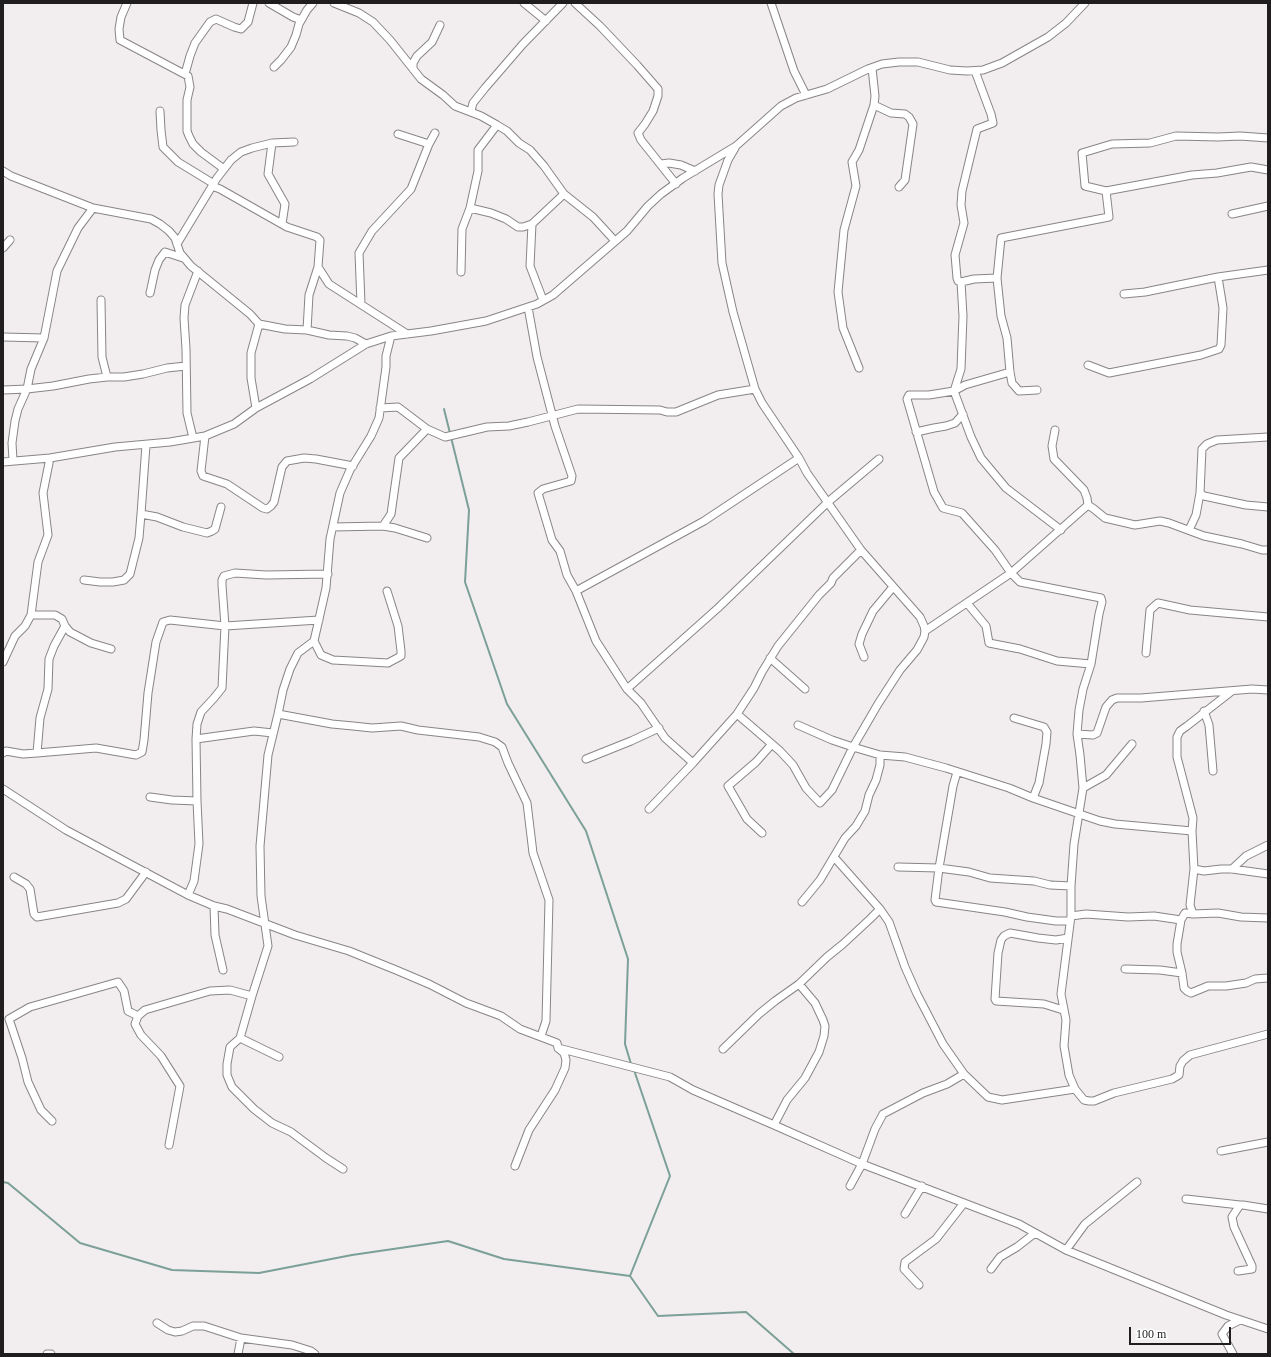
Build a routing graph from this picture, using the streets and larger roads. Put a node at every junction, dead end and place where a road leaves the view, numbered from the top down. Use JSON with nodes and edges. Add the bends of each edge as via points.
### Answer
{"nodes":[{"id":1,"x":127,"y":3,"type":"edge"},
{"id":2,"x":253,"y":3,"type":"edge"},
{"id":3,"x":269,"y":3,"type":"edge"},
{"id":4,"x":313,"y":3,"type":"edge"},
{"id":5,"x":334,"y":3,"type":"edge"},
{"id":6,"x":524,"y":3,"type":"edge"},
{"id":7,"x":563,"y":3,"type":"edge"},
{"id":8,"x":575,"y":3,"type":"edge"},
{"id":9,"x":771,"y":3,"type":"edge"},
{"id":10,"x":1085,"y":3,"type":"edge"},
{"id":11,"x":301,"y":20,"type":"junction"},
{"id":12,"x":546,"y":21,"type":"junction"},
{"id":13,"x":440,"y":25,"type":"dead end"},
{"id":14,"x":274,"y":67,"type":"dead end"},
{"id":15,"x":872,"y":68,"type":"junction"},
{"id":16,"x":413,"y":70,"type":"junction"},
{"id":17,"x":975,"y":71,"type":"junction"},
{"id":18,"x":185,"y":74,"type":"junction"},
{"id":19,"x":806,"y":95,"type":"junction"},
{"id":20,"x":874,"y":105,"type":"junction"},
{"id":21,"x":160,"y":110,"type":"dead end"},
{"id":22,"x":471,"y":111,"type":"junction"},
{"id":23,"x":497,"y":125,"type":"junction"},
{"id":24,"x":435,"y":133,"type":"dead end"},
{"id":25,"x":398,"y":134,"type":"dead end"},
{"id":26,"x":1268,"y":138,"type":"edge"},
{"id":27,"x":294,"y":142,"type":"dead end"},
{"id":28,"x":272,"y":143,"type":"junction"},
{"id":29,"x":429,"y":144,"type":"junction"},
{"id":30,"x":736,"y":146,"type":"junction"},
{"id":31,"x":660,"y":164,"type":"junction"},
{"id":32,"x":224,"y":169,"type":"junction"},
{"id":33,"x":1268,"y":170,"type":"edge"},
{"id":34,"x":695,"y":171,"type":"junction"},
{"id":35,"x":3,"y":172,"type":"edge"},
{"id":36,"x":676,"y":184,"type":"junction"},
{"id":37,"x":213,"y":185,"type":"junction"},
{"id":38,"x":900,"y":187,"type":"dead end"},
{"id":39,"x":1106,"y":191,"type":"junction"},
{"id":40,"x":564,"y":194,"type":"junction"},
{"id":41,"x":1268,"y":206,"type":"edge"},
{"id":42,"x":93,"y":208,"type":"junction"},
{"id":43,"x":470,"y":208,"type":"junction"},
{"id":44,"x":1232,"y":214,"type":"dead end"},
{"id":45,"x":282,"y":224,"type":"junction"},
{"id":46,"x":532,"y":224,"type":"junction"},
{"id":47,"x":10,"y":240,"type":"dead end"},
{"id":48,"x":615,"y":241,"type":"junction"},
{"id":49,"x":177,"y":244,"type":"junction"},
{"id":50,"x":3,"y":248,"type":"edge"},
{"id":51,"x":184,"y":258,"type":"junction"},
{"id":52,"x":318,"y":267,"type":"junction"},
{"id":53,"x":1268,"y":270,"type":"edge"},
{"id":54,"x":198,"y":271,"type":"junction"},
{"id":55,"x":461,"y":272,"type":"dead end"},
{"id":56,"x":1218,"y":277,"type":"junction"},
{"id":57,"x":997,"y":278,"type":"junction"},
{"id":58,"x":961,"y":282,"type":"junction"},
{"id":59,"x":150,"y":293,"type":"dead end"},
{"id":60,"x":1124,"y":294,"type":"dead end"},
{"id":61,"x":101,"y":300,"type":"dead end"},
{"id":62,"x":543,"y":300,"type":"junction"},
{"id":63,"x":361,"y":304,"type":"junction"},
{"id":64,"x":528,"y":307,"type":"junction"},
{"id":65,"x":259,"y":324,"type":"junction"},
{"id":66,"x":307,"y":330,"type":"junction"},
{"id":67,"x":407,"y":334,"type":"junction"},
{"id":68,"x":391,"y":336,"type":"junction"},
{"id":69,"x":3,"y":337,"type":"edge"},
{"id":70,"x":44,"y":338,"type":"junction"},
{"id":71,"x":381,"y":338,"type":"junction"},
{"id":72,"x":366,"y":344,"type":"junction"},
{"id":73,"x":386,"y":356,"type":"junction"},
{"id":74,"x":1088,"y":365,"type":"dead end"},
{"id":75,"x":186,"y":366,"type":"junction"},
{"id":76,"x":859,"y":368,"type":"dead end"},
{"id":77,"x":1010,"y":372,"type":"junction"},
{"id":78,"x":107,"y":377,"type":"junction"},
{"id":79,"x":27,"y":389,"type":"junction"},
{"id":80,"x":755,"y":389,"type":"junction"},
{"id":81,"x":3,"y":390,"type":"edge"},
{"id":82,"x":1037,"y":390,"type":"dead end"},
{"id":83,"x":954,"y":391,"type":"junction"},
{"id":84,"x":256,"y":408,"type":"junction"},
{"id":85,"x":380,"y":408,"type":"junction"},
{"id":86,"x":963,"y":414,"type":"junction"},
{"id":87,"x":552,"y":416,"type":"junction"},
{"id":88,"x":427,"y":429,"type":"junction"},
{"id":89,"x":1055,"y":430,"type":"dead end"},
{"id":90,"x":916,"y":432,"type":"junction"},
{"id":91,"x":205,"y":436,"type":"junction"},
{"id":92,"x":1268,"y":437,"type":"edge"},
{"id":93,"x":192,"y":438,"type":"junction"},
{"id":94,"x":146,"y":445,"type":"junction"},
{"id":95,"x":50,"y":458,"type":"junction"},
{"id":96,"x":799,"y":458,"type":"junction"},
{"id":97,"x":879,"y":458,"type":"dead end"},
{"id":98,"x":13,"y":460,"type":"junction"},
{"id":99,"x":3,"y":462,"type":"edge"},
{"id":100,"x":353,"y":466,"type":"junction"},
{"id":101,"x":1200,"y":493,"type":"junction"},
{"id":102,"x":828,"y":502,"type":"junction"},
{"id":103,"x":1088,"y":505,"type":"junction"},
{"id":104,"x":221,"y":507,"type":"dead end"},
{"id":105,"x":1268,"y":507,"type":"edge"},
{"id":106,"x":141,"y":514,"type":"junction"},
{"id":107,"x":383,"y":526,"type":"junction"},
{"id":108,"x":333,"y":527,"type":"junction"},
{"id":109,"x":1061,"y":530,"type":"junction"},
{"id":110,"x":1189,"y":530,"type":"junction"},
{"id":111,"x":427,"y":538,"type":"dead end"},
{"id":112,"x":861,"y":550,"type":"junction"},
{"id":113,"x":1268,"y":550,"type":"edge"},
{"id":114,"x":1011,"y":573,"type":"junction"},
{"id":115,"x":328,"y":574,"type":"junction"},
{"id":116,"x":84,"y":580,"type":"dead end"},
{"id":117,"x":893,"y":587,"type":"junction"},
{"id":118,"x":387,"y":591,"type":"dead end"},
{"id":119,"x":576,"y":591,"type":"junction"},
{"id":120,"x":967,"y":603,"type":"junction"},
{"id":121,"x":31,"y":614,"type":"junction"},
{"id":122,"x":1268,"y":617,"type":"edge"},
{"id":123,"x":319,"y":620,"type":"junction"},
{"id":124,"x":65,"y":626,"type":"junction"},
{"id":125,"x":225,"y":626,"type":"junction"},
{"id":126,"x":925,"y":631,"type":"junction"},
{"id":127,"x":314,"y":641,"type":"junction"},
{"id":128,"x":111,"y":649,"type":"dead end"},
{"id":129,"x":1146,"y":652,"type":"dead end"},
{"id":130,"x":864,"y":657,"type":"dead end"},
{"id":131,"x":770,"y":658,"type":"junction"},
{"id":132,"x":3,"y":662,"type":"edge"},
{"id":133,"x":1091,"y":664,"type":"junction"},
{"id":134,"x":627,"y":688,"type":"junction"},
{"id":135,"x":806,"y":689,"type":"dead end"},
{"id":136,"x":1232,"y":690,"type":"junction"},
{"id":137,"x":1268,"y":690,"type":"edge"},
{"id":138,"x":1204,"y":711,"type":"junction"},
{"id":139,"x":278,"y":714,"type":"junction"},
{"id":140,"x":737,"y":714,"type":"junction"},
{"id":141,"x":1014,"y":718,"type":"dead end"},
{"id":142,"x":798,"y":725,"type":"dead end"},
{"id":143,"x":659,"y":728,"type":"junction"},
{"id":144,"x":273,"y":733,"type":"junction"},
{"id":145,"x":1077,"y":734,"type":"junction"},
{"id":146,"x":196,"y":739,"type":"junction"},
{"id":147,"x":772,"y":744,"type":"junction"},
{"id":148,"x":1132,"y":744,"type":"dead end"},
{"id":149,"x":853,"y":748,"type":"junction"},
{"id":150,"x":3,"y":753,"type":"edge"},
{"id":151,"x":37,"y":753,"type":"junction"},
{"id":152,"x":880,"y":755,"type":"junction"},
{"id":153,"x":586,"y":758,"type":"dead end"},
{"id":154,"x":692,"y":763,"type":"junction"},
{"id":155,"x":1213,"y":771,"type":"dead end"},
{"id":156,"x":957,"y":772,"type":"junction"},
{"id":157,"x":1082,"y":788,"type":"junction"},
{"id":158,"x":3,"y":789,"type":"edge"},
{"id":159,"x":150,"y":797,"type":"dead end"},
{"id":160,"x":1033,"y":798,"type":"junction"},
{"id":161,"x":197,"y":801,"type":"junction"},
{"id":162,"x":649,"y":809,"type":"dead end"},
{"id":163,"x":1079,"y":815,"type":"junction"},
{"id":164,"x":1192,"y":831,"type":"junction"},
{"id":165,"x":762,"y":833,"type":"dead end"},
{"id":166,"x":1268,"y":845,"type":"edge"},
{"id":167,"x":834,"y":857,"type":"junction"},
{"id":168,"x":898,"y":866,"type":"dead end"},
{"id":169,"x":939,"y":868,"type":"junction"},
{"id":170,"x":1194,"y":869,"type":"junction"},
{"id":171,"x":1232,"y":869,"type":"junction"},
{"id":172,"x":146,"y":872,"type":"junction"},
{"id":173,"x":1268,"y":874,"type":"edge"},
{"id":174,"x":14,"y":877,"type":"dead end"},
{"id":175,"x":1070,"y":886,"type":"junction"},
{"id":176,"x":188,"y":894,"type":"junction"},
{"id":177,"x":802,"y":902,"type":"dead end"},
{"id":178,"x":214,"y":906,"type":"junction"},
{"id":179,"x":880,"y":909,"type":"junction"},
{"id":180,"x":1193,"y":914,"type":"junction"},
{"id":181,"x":1071,"y":918,"type":"junction"},
{"id":182,"x":1268,"y":918,"type":"edge"},
{"id":183,"x":1181,"y":920,"type":"junction"},
{"id":184,"x":265,"y":923,"type":"junction"},
{"id":185,"x":1068,"y":938,"type":"junction"},
{"id":186,"x":1125,"y":969,"type":"dead end"},
{"id":187,"x":223,"y":970,"type":"dead end"},
{"id":188,"x":1182,"y":973,"type":"junction"},
{"id":189,"x":1268,"y":978,"type":"edge"},
{"id":190,"x":798,"y":984,"type":"junction"},
{"id":191,"x":252,"y":996,"type":"junction"},
{"id":192,"x":1063,"y":1010,"type":"junction"},
{"id":193,"x":138,"y":1016,"type":"junction"},
{"id":194,"x":1268,"y":1034,"type":"edge"},
{"id":195,"x":541,"y":1036,"type":"junction"},
{"id":196,"x":240,"y":1038,"type":"junction"},
{"id":197,"x":558,"y":1048,"type":"junction"},
{"id":198,"x":723,"y":1048,"type":"dead end"},
{"id":199,"x":279,"y":1057,"type":"dead end"},
{"id":200,"x":964,"y":1074,"type":"junction"},
{"id":201,"x":1075,"y":1089,"type":"junction"},
{"id":202,"x":52,"y":1121,"type":"dead end"},
{"id":203,"x":774,"y":1124,"type":"junction"},
{"id":204,"x":1268,"y":1142,"type":"edge"},
{"id":205,"x":169,"y":1145,"type":"dead end"},
{"id":206,"x":1221,"y":1151,"type":"dead end"},
{"id":207,"x":862,"y":1164,"type":"junction"},
{"id":208,"x":515,"y":1166,"type":"dead end"},
{"id":209,"x":343,"y":1169,"type":"dead end"},
{"id":210,"x":1137,"y":1182,"type":"dead end"},
{"id":211,"x":850,"y":1186,"type":"dead end"},
{"id":212,"x":922,"y":1186,"type":"junction"},
{"id":213,"x":1186,"y":1200,"type":"dead end"},
{"id":214,"x":964,"y":1203,"type":"junction"},
{"id":215,"x":1240,"y":1206,"type":"junction"},
{"id":216,"x":1268,"y":1209,"type":"edge"},
{"id":217,"x":905,"y":1214,"type":"dead end"},
{"id":218,"x":1035,"y":1233,"type":"junction"},
{"id":219,"x":1066,"y":1250,"type":"junction"},
{"id":220,"x":991,"y":1269,"type":"dead end"},
{"id":221,"x":1238,"y":1271,"type":"dead end"},
{"id":222,"x":919,"y":1285,"type":"dead end"},
{"id":223,"x":1240,"y":1320,"type":"junction"},
{"id":224,"x":157,"y":1323,"type":"dead end"},
{"id":225,"x":1268,"y":1329,"type":"edge"},
{"id":226,"x":242,"y":1338,"type":"junction"},
{"id":227,"x":47,"y":1354,"type":"edge"},
{"id":228,"x":51,"y":1354,"type":"edge"},
{"id":229,"x":238,"y":1354,"type":"edge"},
{"id":230,"x":315,"y":1354,"type":"edge"},
{"id":231,"x":1233,"y":1354,"type":"edge"}],
"edges":[{"from":1,"to":18,"type":"street","via":[[121,17],[120,40]]},
{"from":2,"to":18,"type":"street","via":[[248,22],[241,29],[216,18],[210,22],[195,43]]},
{"from":3,"to":11,"type":"street"},
{"from":4,"to":11,"type":"street"},
{"from":5,"to":16,"type":"street","via":[[373,22]]},
{"from":6,"to":12,"type":"street"},
{"from":7,"to":12,"type":"street"},
{"from":8,"to":31,"type":"street","via":[[658,89],[653,111],[638,133]]},
{"from":9,"to":19,"type":"street","via":[[794,72]]},
{"from":10,"to":17,"type":"street","via":[[1048,37],[1002,63]]},
{"from":11,"to":14,"type":"street","via":[[291,47]]},
{"from":12,"to":22,"type":"street","via":[[485,88],[473,103]]},
{"from":13,"to":16,"type":"street","via":[[432,42],[412,62]]},
{"from":15,"to":17,"type":"street","via":[[882,64],[918,62],[950,70]]},
{"from":15,"to":19,"type":"street","via":[[827,90]]},
{"from":15,"to":20,"type":"street"},
{"from":16,"to":22,"type":"street","via":[[455,106]]},
{"from":17,"to":58,"type":"street","via":[[993,123],[977,129],[962,191],[964,223],[955,255],[957,278]]},
{"from":18,"to":32,"type":"street","via":[[190,86],[187,100],[189,136],[197,148]]},
{"from":19,"to":30,"type":"street","via":[[780,106]]},
{"from":20,"to":38,"type":"street","via":[[891,113],[905,114],[913,124],[905,180]]},
{"from":20,"to":76,"type":"street","via":[[859,150],[852,162],[856,186],[844,230],[838,292],[843,328]]},
{"from":21,"to":37,"type":"street","via":[[163,146],[178,162]]},
{"from":22,"to":23,"type":"street"},
{"from":23,"to":40,"type":"street","via":[[530,150]]},
{"from":23,"to":43,"type":"street","via":[[478,150],[478,171]]},
{"from":24,"to":29,"type":"street"},
{"from":25,"to":29,"type":"street"},
{"from":26,"to":39,"type":"street","via":[[1176,136],[1150,143],[1112,144],[1082,153],[1085,186]]},
{"from":27,"to":28,"type":"street"},
{"from":28,"to":32,"type":"street","via":[[242,152]]},
{"from":28,"to":45,"type":"street","via":[[268,174],[285,204]]},
{"from":29,"to":63,"type":"street","via":[[411,189],[372,231],[359,253]]},
{"from":30,"to":34,"type":"street"},
{"from":30,"to":80,"type":"street","via":[[721,176],[718,189],[722,263]]},
{"from":31,"to":34,"type":"street","via":[[675,164]]},
{"from":31,"to":36,"type":"street"},
{"from":32,"to":37,"type":"street"},
{"from":33,"to":39,"type":"street","via":[[1251,167]]},
{"from":34,"to":36,"type":"street"},
{"from":35,"to":42,"type":"street"},
{"from":36,"to":48,"type":"street","via":[[648,206],[628,231]]},
{"from":37,"to":45,"type":"street"},
{"from":37,"to":49,"type":"street"},
{"from":39,"to":57,"type":"street","via":[[1109,217],[1001,238]]},
{"from":40,"to":46,"type":"street"},
{"from":40,"to":48,"type":"street","via":[[593,217]]},
{"from":41,"to":44,"type":"street"},
{"from":42,"to":49,"type":"street","via":[[151,219],[169,230]]},
{"from":42,"to":70,"type":"street","via":[[78,228],[57,271]]},
{"from":43,"to":46,"type":"street","via":[[491,213],[518,227]]},
{"from":43,"to":55,"type":"street","via":[[462,229]]},
{"from":45,"to":52,"type":"street","via":[[317,236],[320,240]]},
{"from":46,"to":62,"type":"street","via":[[530,266]]},
{"from":47,"to":50,"type":"street"},
{"from":48,"to":62,"type":"street","via":[[553,295]]},
{"from":49,"to":51,"type":"street"},
{"from":51,"to":54,"type":"street"},
{"from":51,"to":59,"type":"street","via":[[165,252],[155,270]]},
{"from":52,"to":63,"type":"street","via":[[329,284]]},
{"from":52,"to":66,"type":"street","via":[[309,295]]},
{"from":53,"to":56,"type":"street"},
{"from":54,"to":65,"type":"street"},
{"from":54,"to":75,"type":"street","via":[[185,305]]},
{"from":56,"to":60,"type":"street"},
{"from":56,"to":74,"type":"street","via":[[1223,308],[1219,349],[1201,355],[1109,373]]},
{"from":57,"to":58,"type":"street"},
{"from":57,"to":77,"type":"street"},
{"from":58,"to":83,"type":"street","via":[[961,369]]},
{"from":61,"to":78,"type":"street","via":[[102,357]]},
{"from":62,"to":64,"type":"street"},
{"from":63,"to":67,"type":"street"},
{"from":64,"to":67,"type":"street","via":[[486,321]]},
{"from":64,"to":87,"type":"street"},
{"from":65,"to":66,"type":"street"},
{"from":65,"to":84,"type":"street","via":[[251,353],[251,378]]},
{"from":66,"to":72,"type":"street","via":[[347,336]]},
{"from":67,"to":68,"type":"street"},
{"from":68,"to":71,"type":"street"},
{"from":68,"to":73,"type":"street"},
{"from":69,"to":70,"type":"street"},
{"from":70,"to":79,"type":"street","via":[[31,369]]},
{"from":71,"to":72,"type":"street"},
{"from":71,"to":73,"type":"street"},
{"from":72,"to":84,"type":"street","via":[[310,379]]},
{"from":73,"to":85,"type":"street"},
{"from":75,"to":78,"type":"street","via":[[124,377]]},
{"from":75,"to":93,"type":"street","via":[[187,413]]},
{"from":77,"to":82,"type":"street","via":[[1012,383],[1019,391]]},
{"from":77,"to":83,"type":"street","via":[[964,385]]},
{"from":78,"to":79,"type":"street"},
{"from":79,"to":81,"type":"street"},
{"from":79,"to":98,"type":"street","via":[[15,421]]},
{"from":80,"to":87,"type":"street","via":[[718,395],[676,412],[578,409]]},
{"from":80,"to":96,"type":"street"},
{"from":83,"to":86,"type":"street"},
{"from":83,"to":90,"type":"street","via":[[909,395],[907,399]]},
{"from":84,"to":91,"type":"street","via":[[234,424]]},
{"from":85,"to":88,"type":"street","via":[[398,407]]},
{"from":85,"to":100,"type":"street","via":[[375,427]]},
{"from":86,"to":90,"type":"street","via":[[946,426]]},
{"from":86,"to":109,"type":"street","via":[[981,458],[1006,488]]},
{"from":87,"to":88,"type":"street","via":[[445,436]]},
{"from":87,"to":119,"type":"street","via":[[572,476],[571,481],[543,489],[538,493],[552,540],[560,551],[567,575]]},
{"from":88,"to":107,"type":"street","via":[[399,458],[391,514]]},
{"from":89,"to":103,"type":"street","via":[[1052,446],[1054,459],[1084,490]]},
{"from":90,"to":114,"type":"street","via":[[934,492],[943,508],[962,513],[995,550]]},
{"from":91,"to":93,"type":"street"},
{"from":91,"to":100,"type":"street","via":[[201,471],[203,476],[227,484],[267,509],[274,502],[282,467],[287,461],[316,458]]},
{"from":92,"to":101,"type":"street","via":[[1217,440],[1206,444],[1202,449]]},
{"from":93,"to":94,"type":"street"},
{"from":94,"to":95,"type":"street","via":[[115,447]]},
{"from":94,"to":106,"type":"street"},
{"from":95,"to":98,"type":"street"},
{"from":95,"to":121,"type":"street","via":[[43,493],[48,535],[38,562]]},
{"from":96,"to":102,"type":"street"},
{"from":96,"to":119,"type":"street","via":[[704,522]]},
{"from":97,"to":102,"type":"street"},
{"from":98,"to":99,"type":"street"},
{"from":100,"to":108,"type":"street","via":[[340,493]]},
{"from":101,"to":105,"type":"street","via":[[1246,505]]},
{"from":101,"to":110,"type":"street","via":[[1196,515]]},
{"from":102,"to":112,"type":"street"},
{"from":102,"to":134,"type":"street","via":[[718,608]]},
{"from":103,"to":109,"type":"street"},
{"from":103,"to":110,"type":"street","via":[[1105,518],[1135,525],[1160,521]]},
{"from":104,"to":106,"type":"street","via":[[215,529],[207,533]]},
{"from":106,"to":116,"type":"street","via":[[139,538],[130,574],[124,580],[113,582]]},
{"from":107,"to":108,"type":"street"},
{"from":107,"to":111,"type":"street"},
{"from":108,"to":115,"type":"street"},
{"from":109,"to":114,"type":"street"},
{"from":110,"to":113,"type":"street","via":[[1204,536]]},
{"from":112,"to":117,"type":"street"},
{"from":112,"to":131,"type":"street","via":[[833,578]]},
{"from":114,"to":120,"type":"street"},
{"from":114,"to":133,"type":"street","via":[[1020,582],[1101,598]]},
{"from":115,"to":123,"type":"street"},
{"from":115,"to":125,"type":"street","via":[[228,574],[222,580]]},
{"from":117,"to":126,"type":"street","via":[[920,617]]},
{"from":117,"to":130,"type":"street","via":[[873,611],[862,634],[859,644]]},
{"from":118,"to":127,"type":"street","via":[[398,626],[400,656],[388,663],[333,660],[321,655]]},
{"from":119,"to":134,"type":"street","via":[[596,641]]},
{"from":120,"to":126,"type":"street"},
{"from":120,"to":133,"type":"street","via":[[986,626],[989,643],[1020,649],[1057,661]]},
{"from":121,"to":124,"type":"street","via":[[55,615],[62,619]]},
{"from":121,"to":132,"type":"street","via":[[25,626],[14,636]]},
{"from":122,"to":129,"type":"street","via":[[1190,610],[1158,604],[1150,610]]},
{"from":123,"to":125,"type":"street"},
{"from":123,"to":127,"type":"street"},
{"from":124,"to":128,"type":"street","via":[[70,632],[91,643]]},
{"from":124,"to":151,"type":"street","via":[[49,659],[48,689],[40,718]]},
{"from":125,"to":146,"type":"street","via":[[222,688],[201,712]]},
{"from":125,"to":151,"type":"street","via":[[170,620],[164,622],[156,642],[142,752],[136,755],[96,748]]},
{"from":126,"to":149,"type":"street","via":[[916,650],[881,698]]},
{"from":127,"to":139,"type":"street","via":[[296,657],[283,690]]},
{"from":131,"to":135,"type":"street"},
{"from":131,"to":140,"type":"street"},
{"from":133,"to":145,"type":"street","via":[[1083,689]]},
{"from":134,"to":143,"type":"street"},
{"from":136,"to":137,"type":"street"},
{"from":136,"to":138,"type":"street"},
{"from":136,"to":145,"type":"street","via":[[1118,698],[1106,707],[1097,733]]},
{"from":138,"to":155,"type":"street","via":[[1209,725]]},
{"from":138,"to":164,"type":"street","via":[[1180,731],[1177,738],[1177,757],[1193,818]]},
{"from":139,"to":144,"type":"street"},
{"from":139,"to":195,"type":"street","via":[[332,724],[372,728],[401,726],[479,737],[502,747],[527,803],[533,853],[549,900],[546,1021]]},
{"from":140,"to":147,"type":"street"},
{"from":140,"to":154,"type":"street"},
{"from":141,"to":160,"type":"street","via":[[1044,727],[1046,732],[1039,783]]},
{"from":142,"to":149,"type":"street"},
{"from":143,"to":153,"type":"street"},
{"from":143,"to":154,"type":"street","via":[[665,738]]},
{"from":144,"to":146,"type":"street","via":[[254,731]]},
{"from":144,"to":184,"type":"street","via":[[265,777],[260,846],[261,896]]},
{"from":145,"to":157,"type":"street"},
{"from":146,"to":161,"type":"street"},
{"from":147,"to":149,"type":"street","via":[[793,766],[806,788],[820,803],[832,790]]},
{"from":147,"to":165,"type":"street","via":[[728,786],[748,819]]},
{"from":148,"to":157,"type":"street","via":[[1106,775]]},
{"from":149,"to":152,"type":"street"},
{"from":150,"to":151,"type":"street"},
{"from":152,"to":156,"type":"street","via":[[905,757]]},
{"from":152,"to":167,"type":"street","via":[[876,780],[864,811]]},
{"from":154,"to":162,"type":"street"},
{"from":156,"to":160,"type":"street"},
{"from":156,"to":169,"type":"street"},
{"from":157,"to":163,"type":"street"},
{"from":158,"to":172,"type":"street","via":[[66,830]]},
{"from":159,"to":161,"type":"street"},
{"from":160,"to":163,"type":"street"},
{"from":161,"to":176,"type":"street","via":[[199,844],[194,881]]},
{"from":163,"to":164,"type":"street","via":[[1115,824]]},
{"from":163,"to":175,"type":"street"},
{"from":164,"to":170,"type":"street"},
{"from":166,"to":171,"type":"street","via":[[1246,856]]},
{"from":167,"to":177,"type":"street"},
{"from":167,"to":179,"type":"street"},
{"from":168,"to":169,"type":"street"},
{"from":169,"to":175,"type":"street","via":[[990,878]]},
{"from":169,"to":181,"type":"street","via":[[936,902],[1056,921]]},
{"from":170,"to":171,"type":"street"},
{"from":170,"to":180,"type":"street","via":[[1190,905]]},
{"from":171,"to":173,"type":"street"},
{"from":172,"to":174,"type":"street","via":[[126,899],[118,903],[37,917],[34,914],[30,889]]},
{"from":172,"to":176,"type":"street"},
{"from":175,"to":181,"type":"street"},
{"from":176,"to":178,"type":"street"},
{"from":178,"to":184,"type":"street"},
{"from":178,"to":187,"type":"street","via":[[215,935]]},
{"from":179,"to":190,"type":"street"},
{"from":179,"to":200,"type":"street","via":[[889,922],[908,974],[943,1044]]},
{"from":180,"to":182,"type":"street","via":[[1218,913]]},
{"from":180,"to":183,"type":"street","via":[[1185,913]]},
{"from":181,"to":183,"type":"street","via":[[1086,914],[1154,916]]},
{"from":181,"to":185,"type":"street"},
{"from":183,"to":188,"type":"street","via":[[1177,952]]},
{"from":184,"to":191,"type":"street","via":[[268,946]]},
{"from":184,"to":195,"type":"street","via":[[349,951],[396,970],[466,1003],[501,1016],[520,1029]]},
{"from":185,"to":192,"type":"street","via":[[1061,994]]},
{"from":185,"to":192,"type":"street","via":[[1044,939],[1010,933],[1001,940],[998,954],[996,1002],[1044,1004]]},
{"from":186,"to":188,"type":"street"},
{"from":188,"to":189,"type":"street","via":[[1184,988],[1191,993],[1208,986],[1226,986]]},
{"from":190,"to":198,"type":"street","via":[[764,1010]]},
{"from":190,"to":203,"type":"street","via":[[815,1003],[825,1026],[824,1036],[819,1052],[805,1078],[787,1100]]},
{"from":191,"to":193,"type":"street","via":[[230,990],[210,992],[145,1010]]},
{"from":191,"to":196,"type":"street"},
{"from":192,"to":201,"type":"street","via":[[1066,1020],[1064,1046],[1069,1075]]},
{"from":193,"to":202,"type":"street","via":[[128,1011],[124,991],[118,982],[30,1006],[9,1019],[28,1082],[41,1110]]},
{"from":193,"to":205,"type":"street","via":[[135,1024],[141,1035],[161,1056],[180,1086]]},
{"from":194,"to":201,"type":"street","via":[[1190,1055],[1180,1066],[1179,1075],[1172,1079],[1114,1093],[1094,1101],[1084,1100]]},
{"from":195,"to":197,"type":"street","via":[[557,1043]]},
{"from":196,"to":199,"type":"street"},
{"from":196,"to":209,"type":"street","via":[[230,1047],[226,1064],[232,1087],[272,1123],[291,1132]]},
{"from":197,"to":203,"type":"street","via":[[670,1077],[693,1090]]},
{"from":197,"to":208,"type":"street","via":[[564,1053],[565,1068],[555,1090],[529,1130]]},
{"from":200,"to":201,"type":"street","via":[[988,1097],[1002,1100]]},
{"from":200,"to":207,"type":"street","via":[[883,1114]]},
{"from":203,"to":207,"type":"street"},
{"from":204,"to":206,"type":"street"},
{"from":207,"to":211,"type":"street"},
{"from":207,"to":212,"type":"street"},
{"from":210,"to":219,"type":"street","via":[[1085,1224]]},
{"from":212,"to":214,"type":"street"},
{"from":212,"to":217,"type":"street"},
{"from":213,"to":215,"type":"street"},
{"from":214,"to":218,"type":"street","via":[[1019,1224]]},
{"from":214,"to":222,"type":"street","via":[[936,1239],[905,1262],[904,1269]]},
{"from":215,"to":216,"type":"street","via":[[1243,1204]]},
{"from":215,"to":221,"type":"street","via":[[1232,1217],[1233,1223],[1252,1268]]},
{"from":218,"to":219,"type":"street"},
{"from":218,"to":220,"type":"street","via":[[1000,1257]]},
{"from":219,"to":223,"type":"street"},
{"from":223,"to":225,"type":"street"},
{"from":223,"to":231,"type":"street","via":[[1228,1326],[1222,1334]]},
{"from":224,"to":226,"type":"street","via":[[175,1332],[193,1326],[204,1326]]},
{"from":226,"to":229,"type":"street"},
{"from":226,"to":230,"type":"street","via":[[292,1345],[311,1350]]},
{"from":227,"to":228,"type":"street"}]}
